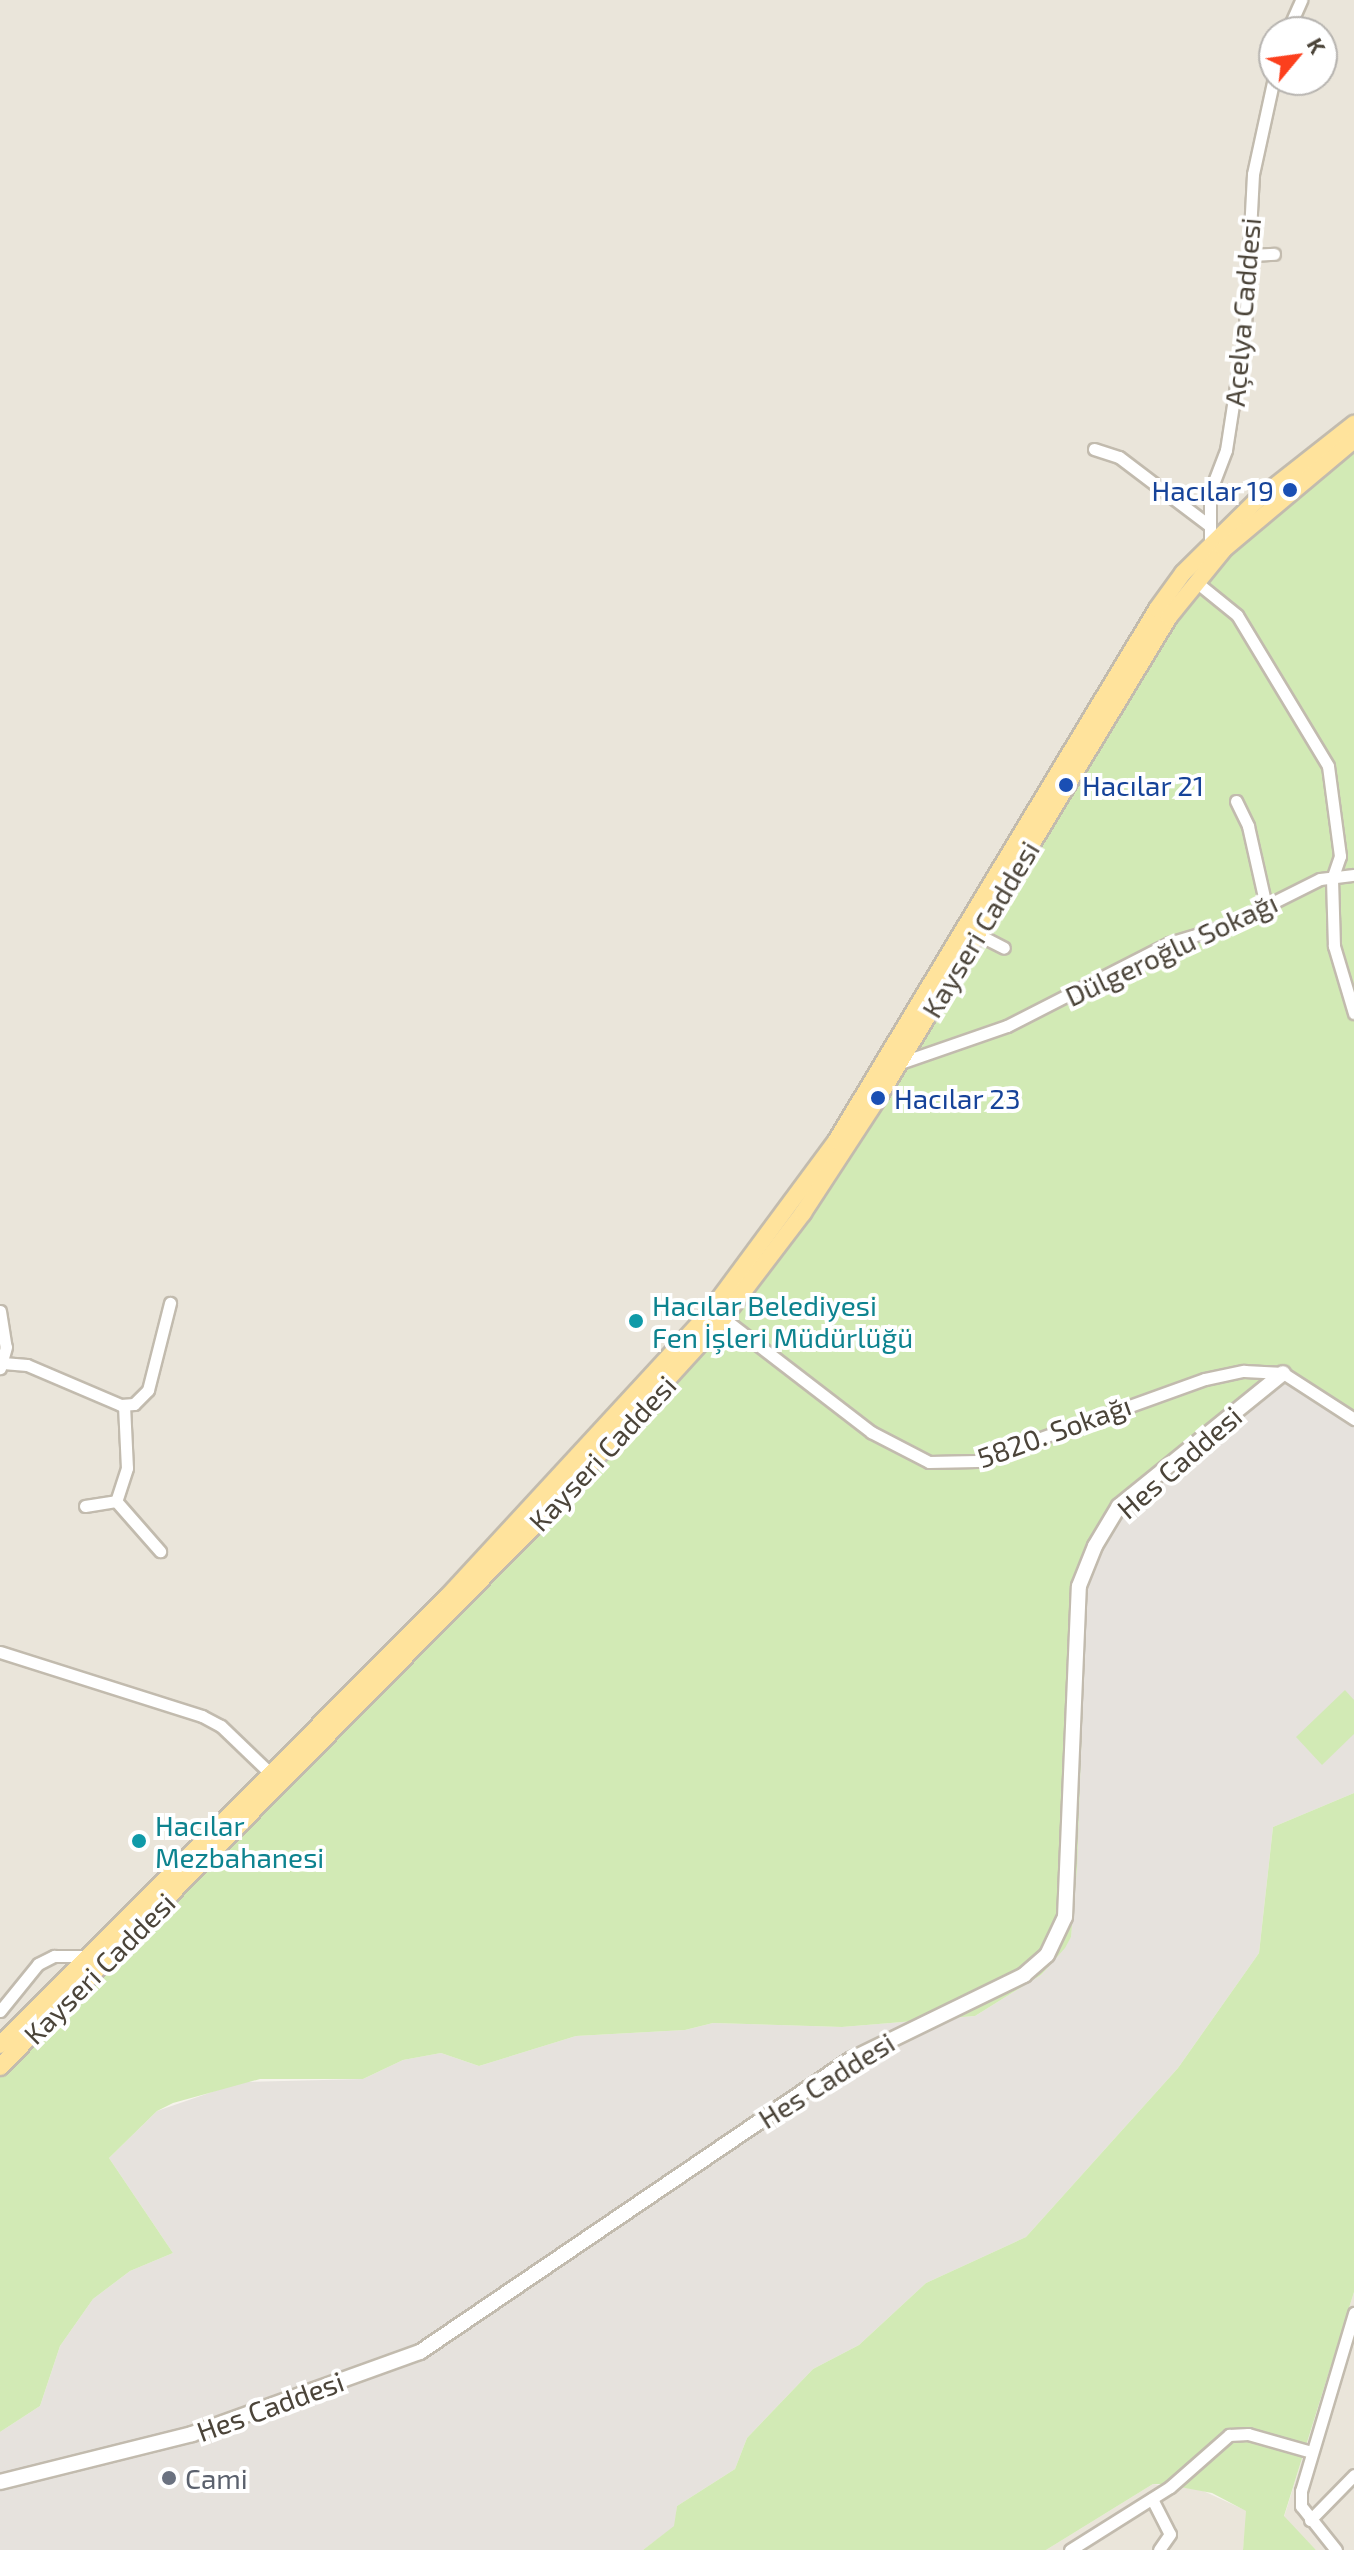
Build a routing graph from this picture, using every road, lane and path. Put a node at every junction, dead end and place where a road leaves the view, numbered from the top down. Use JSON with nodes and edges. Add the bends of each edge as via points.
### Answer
{"nodes":[{"id":1,"x":1270,"y":96,"type":"edge"},
{"id":2,"x":1274,"y":254,"type":"dead end"},
{"id":3,"x":1252,"y":255,"type":"junction"},
{"id":4,"x":1354,"y":424,"type":"edge"},
{"id":5,"x":1354,"y":440,"type":"edge"},
{"id":6,"x":1094,"y":449,"type":"dead end"},
{"id":7,"x":1210,"y":526,"type":"junction"},
{"id":8,"x":1217,"y":546,"type":"junction"},
{"id":9,"x":1195,"y":581,"type":"junction"},
{"id":10,"x":1236,"y":801,"type":"dead end"},
{"id":11,"x":1354,"y":875,"type":"edge"},
{"id":12,"x":1332,"y":879,"type":"junction"},
{"id":13,"x":1266,"y":906,"type":"junction"},
{"id":14,"x":977,"y":934,"type":"junction"},
{"id":15,"x":1004,"y":948,"type":"dead end"},
{"id":16,"x":1354,"y":1013,"type":"edge"},
{"id":17,"x":900,"y":1063,"type":"junction"},
{"id":18,"x":170,"y":1303,"type":"dead end"},
{"id":19,"x":0,"y":1311,"type":"edge"},
{"id":20,"x":723,"y":1318,"type":"junction"},
{"id":21,"x":2,"y":1365,"type":"edge"},
{"id":22,"x":1283,"y":1373,"type":"junction"},
{"id":23,"x":124,"y":1405,"type":"junction"},
{"id":24,"x":1354,"y":1419,"type":"edge"},
{"id":25,"x":116,"y":1501,"type":"junction"},
{"id":26,"x":85,"y":1506,"type":"dead end"},
{"id":27,"x":160,"y":1551,"type":"dead end"},
{"id":28,"x":0,"y":1652,"type":"edge"},
{"id":29,"x":277,"y":1780,"type":"junction"},
{"id":30,"x":90,"y":1956,"type":"junction"},
{"id":31,"x":0,"y":2011,"type":"edge"},
{"id":32,"x":0,"y":2045,"type":"edge"},
{"id":33,"x":0,"y":2067,"type":"edge"},
{"id":34,"x":1354,"y":2313,"type":"edge"},
{"id":35,"x":1311,"y":2452,"type":"junction"},
{"id":36,"x":1354,"y":2475,"type":"edge"},
{"id":37,"x":0,"y":2482,"type":"edge"},
{"id":38,"x":1152,"y":2499,"type":"junction"},
{"id":39,"x":1310,"y":2520,"type":"junction"},
{"id":40,"x":1070,"y":2550,"type":"edge"},
{"id":41,"x":1159,"y":2550,"type":"edge"},
{"id":42,"x":1336,"y":2550,"type":"edge"}],
"edges":[{"from":1,"to":3,"type":"street","name":"Açelya Caddesi","via":[[1253,174]]},
{"from":2,"to":3,"type":"street"},
{"from":3,"to":7,"type":"street","name":"Açelya Caddesi","via":[[1233,416],[1210,492]]},
{"from":4,"to":8,"type":"main road","via":[[1306,458]]},
{"from":5,"to":8,"type":"main road"},
{"from":6,"to":7,"type":"street","via":[[1119,457]]},
{"from":7,"to":8,"type":"street","name":"Açelya Caddesi"},
{"from":8,"to":9,"type":"main road","name":"Kayseri Caddesi"},
{"from":8,"to":29,"type":"main road","name":"Kayseri Caddesi","via":[[1157,609],[836,1141],[776,1227],[708,1314],[599,1437]]},
{"from":9,"to":12,"type":"street","via":[[1237,615],[1328,766],[1335,786],[1340,856]]},
{"from":9,"to":14,"type":"main road","name":"Kayseri Caddesi"},
{"from":10,"to":13,"type":"street","via":[[1248,826]]},
{"from":11,"to":12,"type":"street","name":"Dülgeroğlu Sokağı"},
{"from":12,"to":13,"type":"street","name":"Dülgeroğlu Sokağı","via":[[1320,879]]},
{"from":12,"to":16,"type":"street","via":[[1334,946]]},
{"from":13,"to":17,"type":"street","name":"Dülgeroğlu Sokağı","via":[[1226,926],[1169,943],[981,1037]]},
{"from":14,"to":15,"type":"street"},
{"from":14,"to":17,"type":"main road","name":"Kayseri Caddesi"},
{"from":17,"to":20,"type":"main road","name":"Kayseri Caddesi","via":[[803,1213]]},
{"from":18,"to":23,"type":"street","via":[[148,1390],[140,1401]]},
{"from":19,"to":21,"type":"street","via":[[6,1330]]},
{"from":20,"to":22,"type":"street","name":"5820. Sokağı","via":[[871,1432],[908,1454],[952,1465],[977,1461],[1205,1379],[1244,1371]]},
{"from":20,"to":29,"type":"main road","name":"Kayseri Caddesi","via":[[593,1464]]},
{"from":21,"to":23,"type":"street","via":[[27,1365]]},
{"from":22,"to":24,"type":"street"},
{"from":22,"to":37,"type":"street","name":"Hes Caddesi","via":[[1119,1506],[1095,1546],[1079,1586],[1065,1917],[1047,1955],[1024,1975],[850,2060],[420,2352],[192,2434]]},
{"from":23,"to":25,"type":"street","via":[[127,1468]]},
{"from":25,"to":26,"type":"street"},
{"from":25,"to":27,"type":"street"},
{"from":28,"to":29,"type":"street","via":[[202,1716],[221,1726]]},
{"from":29,"to":30,"type":"main road","name":"Kayseri Caddesi"},
{"from":29,"to":33,"type":"main road","name":"Kayseri Caddesi"},
{"from":30,"to":31,"type":"street","via":[[54,1956],[38,1964]]},
{"from":30,"to":32,"type":"main road","name":"Kayseri Caddesi"},
{"from":34,"to":35,"type":"street"},
{"from":35,"to":38,"type":"street","via":[[1234,2433]]},
{"from":35,"to":39,"type":"street","via":[[1301,2491],[1301,2506]]},
{"from":36,"to":39,"type":"street"},
{"from":38,"to":40,"type":"street"},
{"from":38,"to":41,"type":"street","via":[[1170,2534]]},
{"from":39,"to":42,"type":"street"}]}
